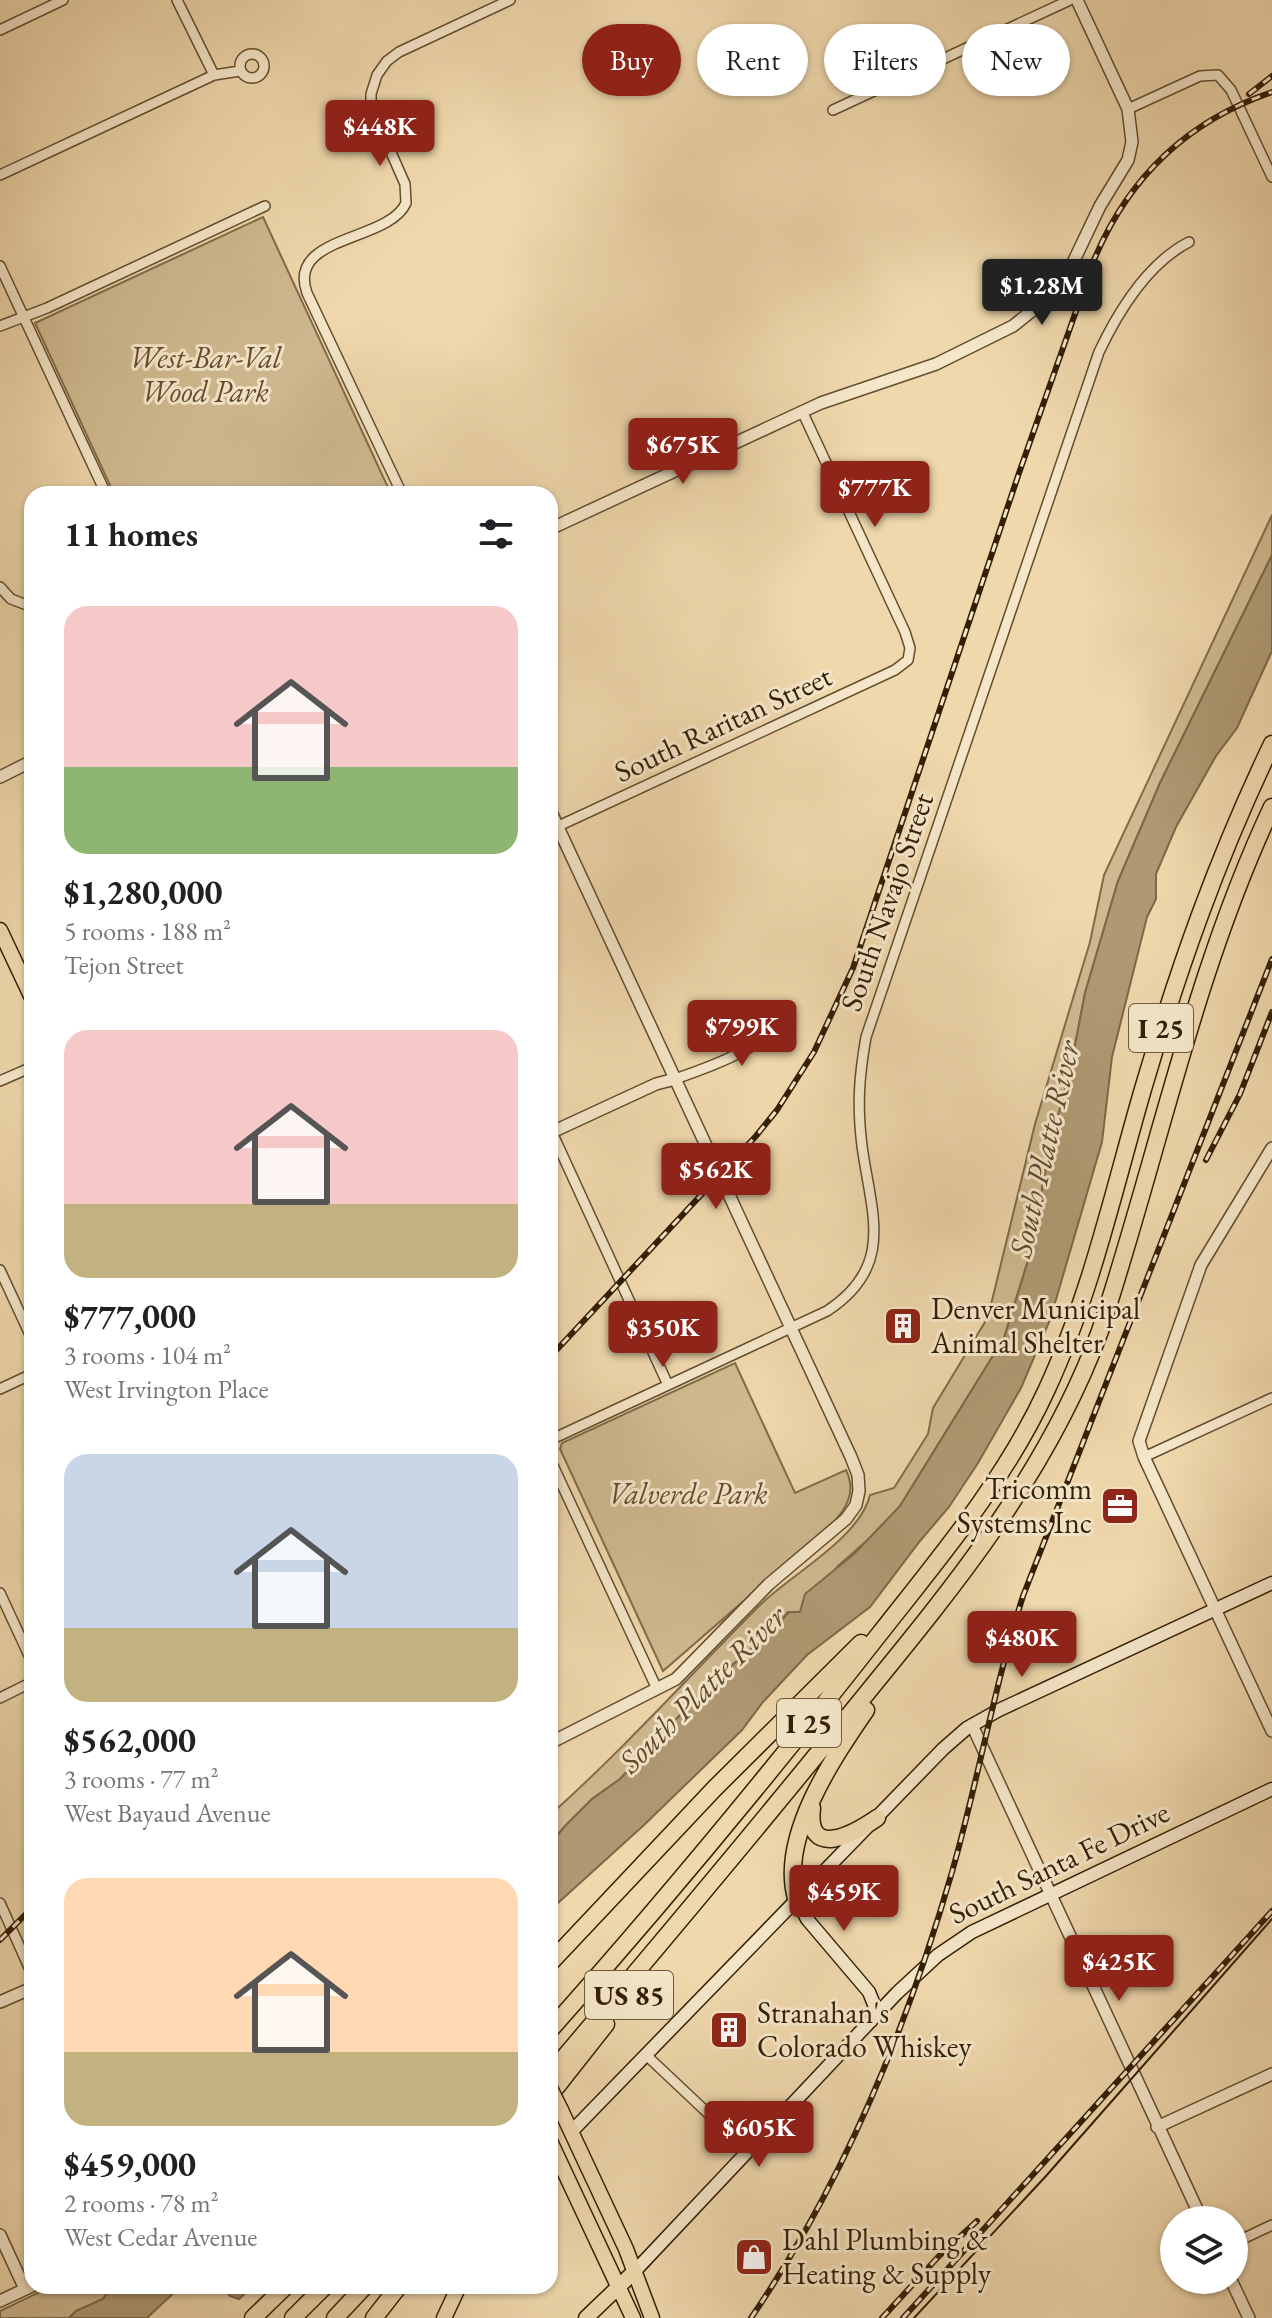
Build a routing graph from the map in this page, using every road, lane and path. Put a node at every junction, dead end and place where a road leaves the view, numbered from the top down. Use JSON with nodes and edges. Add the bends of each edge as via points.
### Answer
{"nodes":[{"id":1,"x":63,"y":0,"type":"edge"},
{"id":2,"x":177,"y":0,"type":"edge"},
{"id":3,"x":510,"y":0,"type":"edge"},
{"id":4,"x":1070,"y":0,"type":"edge"},
{"id":5,"x":1077,"y":0,"type":"edge"},
{"id":6,"x":0,"y":30,"type":"edge"},
{"id":7,"x":240,"y":71,"type":"dead end"},
{"id":8,"x":214,"y":75,"type":"junction"},
{"id":9,"x":1128,"y":109,"type":"junction"},
{"id":10,"x":833,"y":110,"type":"dead end"},
{"id":11,"x":0,"y":175,"type":"edge"},
{"id":12,"x":1272,"y":177,"type":"edge"},
{"id":13,"x":265,"y":206,"type":"dead end"},
{"id":14,"x":1189,"y":242,"type":"dead end"},
{"id":15,"x":0,"y":266,"type":"edge"},
{"id":16,"x":24,"y":317,"type":"junction"},
{"id":17,"x":0,"y":326,"type":"edge"},
{"id":18,"x":802,"y":411,"type":"junction"},
{"id":19,"x":102,"y":486,"type":"edge"},
{"id":20,"x":398,"y":486,"type":"edge"},
{"id":21,"x":558,"y":525,"type":"edge"},
{"id":22,"x":0,"y":587,"type":"edge"},
{"id":23,"x":24,"y":604,"type":"edge"},
{"id":24,"x":1272,"y":744,"type":"edge"},
{"id":25,"x":24,"y":765,"type":"edge"},
{"id":26,"x":0,"y":777,"type":"edge"},
{"id":27,"x":1272,"y":807,"type":"edge"},
{"id":28,"x":558,"y":826,"type":"edge"},
{"id":29,"x":558,"y":836,"type":"edge"},
{"id":30,"x":0,"y":930,"type":"edge"},
{"id":31,"x":24,"y":981,"type":"edge"},
{"id":32,"x":783,"y":1020,"type":"dead end"},
{"id":33,"x":24,"y":1070,"type":"edge"},
{"id":34,"x":675,"y":1079,"type":"junction"},
{"id":35,"x":0,"y":1081,"type":"edge"},
{"id":36,"x":558,"y":1128,"type":"edge"},
{"id":37,"x":558,"y":1146,"type":"edge"},
{"id":38,"x":1272,"y":1148,"type":"edge"},
{"id":39,"x":0,"y":1270,"type":"edge"},
{"id":40,"x":24,"y":1322,"type":"edge"},
{"id":41,"x":790,"y":1327,"type":"junction"},
{"id":42,"x":24,"y":1378,"type":"edge"},
{"id":43,"x":668,"y":1385,"type":"junction"},
{"id":44,"x":0,"y":1389,"type":"edge"},
{"id":45,"x":1272,"y":1398,"type":"edge"},
{"id":46,"x":558,"y":1436,"type":"edge"},
{"id":47,"x":1144,"y":1457,"type":"junction"},
{"id":48,"x":558,"y":1476,"type":"edge"},
{"id":49,"x":930,"y":1569,"type":"junction"},
{"id":50,"x":1272,"y":1583,"type":"edge"},
{"id":51,"x":0,"y":1593,"type":"edge"},
{"id":52,"x":1214,"y":1610,"type":"junction"},
{"id":53,"x":912,"y":1641,"type":"junction"},
{"id":54,"x":24,"y":1645,"type":"edge"},
{"id":55,"x":24,"y":1686,"type":"edge"},
{"id":56,"x":657,"y":1689,"type":"junction"},
{"id":57,"x":0,"y":1698,"type":"edge"},
{"id":58,"x":972,"y":1725,"type":"junction"},
{"id":59,"x":1272,"y":1731,"type":"edge"},
{"id":60,"x":558,"y":1739,"type":"edge"},
{"id":61,"x":1272,"y":1789,"type":"edge"},
{"id":62,"x":813,"y":1801,"type":"junction"},
{"id":63,"x":877,"y":1818,"type":"junction"},
{"id":64,"x":684,"y":1875,"type":"junction"},
{"id":65,"x":705,"y":1892,"type":"junction"},
{"id":66,"x":1049,"y":1894,"type":"junction"},
{"id":67,"x":796,"y":1898,"type":"junction"},
{"id":68,"x":0,"y":1903,"type":"edge"},
{"id":69,"x":558,"y":1955,"type":"edge"},
{"id":70,"x":24,"y":1956,"type":"edge"},
{"id":71,"x":24,"y":1992,"type":"edge"},
{"id":72,"x":0,"y":2002,"type":"edge"},
{"id":73,"x":558,"y":2011,"type":"edge"},
{"id":74,"x":558,"y":2021,"type":"edge"},
{"id":75,"x":871,"y":2021,"type":"junction"},
{"id":76,"x":645,"y":2054,"type":"junction"},
{"id":77,"x":558,"y":2065,"type":"edge"},
{"id":78,"x":1272,"y":2074,"type":"edge"},
{"id":79,"x":558,"y":2085,"type":"edge"},
{"id":80,"x":558,"y":2104,"type":"edge"},
{"id":81,"x":1157,"y":2127,"type":"junction"},
{"id":82,"x":571,"y":2132,"type":"junction"},
{"id":83,"x":558,"y":2142,"type":"edge"},
{"id":84,"x":749,"y":2152,"type":"junction"},
{"id":85,"x":558,"y":2163,"type":"edge"},
{"id":86,"x":1195,"y":2206,"type":"edge"},
{"id":87,"x":1272,"y":2225,"type":"edge"},
{"id":88,"x":0,"y":2235,"type":"edge"},
{"id":89,"x":1248,"y":2236,"type":"edge"},
{"id":90,"x":635,"y":2271,"type":"junction"},
{"id":91,"x":24,"y":2280,"type":"edge"},
{"id":92,"x":617,"y":2287,"type":"junction"},
{"id":93,"x":24,"y":2289,"type":"edge"},
{"id":94,"x":278,"y":2294,"type":"edge"},
{"id":95,"x":317,"y":2294,"type":"edge"},
{"id":96,"x":358,"y":2294,"type":"edge"},
{"id":97,"x":393,"y":2294,"type":"edge"},
{"id":98,"x":455,"y":2294,"type":"edge"},
{"id":99,"x":1238,"y":2294,"type":"edge"},
{"id":100,"x":0,"y":2301,"type":"edge"},
{"id":101,"x":253,"y":2318,"type":"edge"},
{"id":102,"x":293,"y":2318,"type":"edge"},
{"id":103,"x":335,"y":2318,"type":"edge"},
{"id":104,"x":374,"y":2318,"type":"edge"},
{"id":105,"x":444,"y":2318,"type":"edge"},
{"id":106,"x":586,"y":2318,"type":"edge"},
{"id":107,"x":633,"y":2318,"type":"edge"},
{"id":108,"x":652,"y":2318,"type":"edge"},
{"id":109,"x":1249,"y":2318,"type":"edge"}],
"edges":[{"from":1,"to":6,"type":"street"},
{"from":2,"to":8,"type":"street"},
{"from":3,"to":20,"type":"street","via":[[399,52],[382,67],[370,100],[405,184],[404,208],[317,254],[305,266],[307,293]]},
{"from":4,"to":10,"type":"street"},
{"from":5,"to":9,"type":"street"},
{"from":7,"to":8,"type":"street"},
{"from":8,"to":11,"type":"street"},
{"from":9,"to":12,"type":"street","via":[[1200,76],[1218,75],[1232,91]]},
{"from":9,"to":18,"type":"street","via":[[1133,133],[1128,160],[1069,271],[1041,305],[1013,326],[936,364]]},
{"from":13,"to":16,"type":"street"},
{"from":14,"to":41,"type":"street","name":"South Navajo Street","via":[[1147,277],[1099,352],[866,1037],[858,1084],[875,1221],[872,1255],[846,1297]]},
{"from":15,"to":16,"type":"street"},
{"from":16,"to":17,"type":"street"},
{"from":16,"to":19,"type":"street"},
{"from":18,"to":21,"type":"street"},
{"from":18,"to":28,"type":"street","name":"South Raritan Street","via":[[905,632],[910,655],[905,664]]},
{"from":22,"to":23,"type":"street"},
{"from":24,"to":49,"type":"highway","number":"I 25","via":[[1186,947],[1075,1320],[1046,1392],[977,1509]]},
{"from":25,"to":26,"type":"street"},
{"from":27,"to":53,"type":"highway","number":"I 25","via":[[1206,973],[1094,1347],[1069,1406],[1029,1478]]},
{"from":29,"to":34,"type":"street"},
{"from":30,"to":31,"type":"main road"},
{"from":32,"to":34,"type":"street","via":[[760,1042]]},
{"from":33,"to":35,"type":"street"},
{"from":34,"to":36,"type":"street"},
{"from":34,"to":41,"type":"street"},
{"from":37,"to":43,"type":"street"},
{"from":38,"to":47,"type":"street","via":[[1201,1265],[1139,1441]]},
{"from":39,"to":40,"type":"street"},
{"from":41,"to":43,"type":"street","name":"South Navajo Street"},
{"from":41,"to":56,"type":"street","via":[[856,1470],[857,1502],[846,1519],[769,1584],[676,1679]]},
{"from":42,"to":44,"type":"street"},
{"from":43,"to":46,"type":"street","name":"South Navajo Street"},
{"from":45,"to":47,"type":"street"},
{"from":47,"to":52,"type":"street"},
{"from":48,"to":56,"type":"street"},
{"from":49,"to":64,"type":"highway","number":"I 25"},
{"from":49,"to":69,"type":"highway"},
{"from":50,"to":52,"type":"main road"},
{"from":51,"to":54,"type":"street"},
{"from":52,"to":58,"type":"main road"},
{"from":52,"to":59,"type":"street"},
{"from":53,"to":62,"type":"highway","via":[[841,1747]]},
{"from":53,"to":65,"type":"highway","number":"I 25"},
{"from":55,"to":57,"type":"street"},
{"from":56,"to":60,"type":"street"},
{"from":58,"to":63,"type":"main road"},
{"from":58,"to":66,"type":"street"},
{"from":61,"to":66,"type":"main road","name":"South Santa Fe Drive"},
{"from":62,"to":63,"type":"highway","via":[[812,1823],[823,1838],[846,1836]]},
{"from":62,"to":67,"type":"highway","via":[[794,1853]]},
{"from":63,"to":67,"type":"main road"},
{"from":64,"to":73,"type":"highway","number":"US 85"},
{"from":64,"to":74,"type":"highway","number":"I 25"},
{"from":65,"to":77,"type":"highway","number":"I 25"},
{"from":65,"to":79,"type":"highway","number":"US 85"},
{"from":66,"to":75,"type":"main road","name":"South Santa Fe Drive","via":[[948,1947]]},
{"from":66,"to":81,"type":"street"},
{"from":67,"to":75,"type":"main road","via":[[807,1919],[869,1992],[875,2007]]},
{"from":67,"to":76,"type":"main road"},
{"from":68,"to":70,"type":"street"},
{"from":71,"to":72,"type":"street"},
{"from":75,"to":84,"type":"main road","name":"South Santa Fe Drive"},
{"from":76,"to":82,"type":"main road"},
{"from":76,"to":84,"type":"street"},
{"from":78,"to":81,"type":"street"},
{"from":80,"to":82,"type":"main road","bridge":true},
{"from":81,"to":86,"type":"street"},
{"from":82,"to":83,"type":"main road"},
{"from":82,"to":90,"type":"main road"},
{"from":84,"to":90,"type":"main road","name":"South Santa Fe Drive"},
{"from":85,"to":92,"type":"main road"},
{"from":87,"to":89,"type":"street"},
{"from":88,"to":91,"type":"street"},
{"from":90,"to":92,"type":"main road","name":"South Santa Fe Drive"},
{"from":90,"to":108,"type":"main road"},
{"from":92,"to":106,"type":"main road","name":"South Santa Fe Drive"},
{"from":92,"to":107,"type":"main road"},
{"from":93,"to":100,"type":"street"},
{"from":94,"to":101,"type":"highway"},
{"from":95,"to":102,"type":"highway"},
{"from":96,"to":103,"type":"highway"},
{"from":97,"to":104,"type":"highway"},
{"from":98,"to":105,"type":"main road"},
{"from":99,"to":109,"type":"street"}]}
